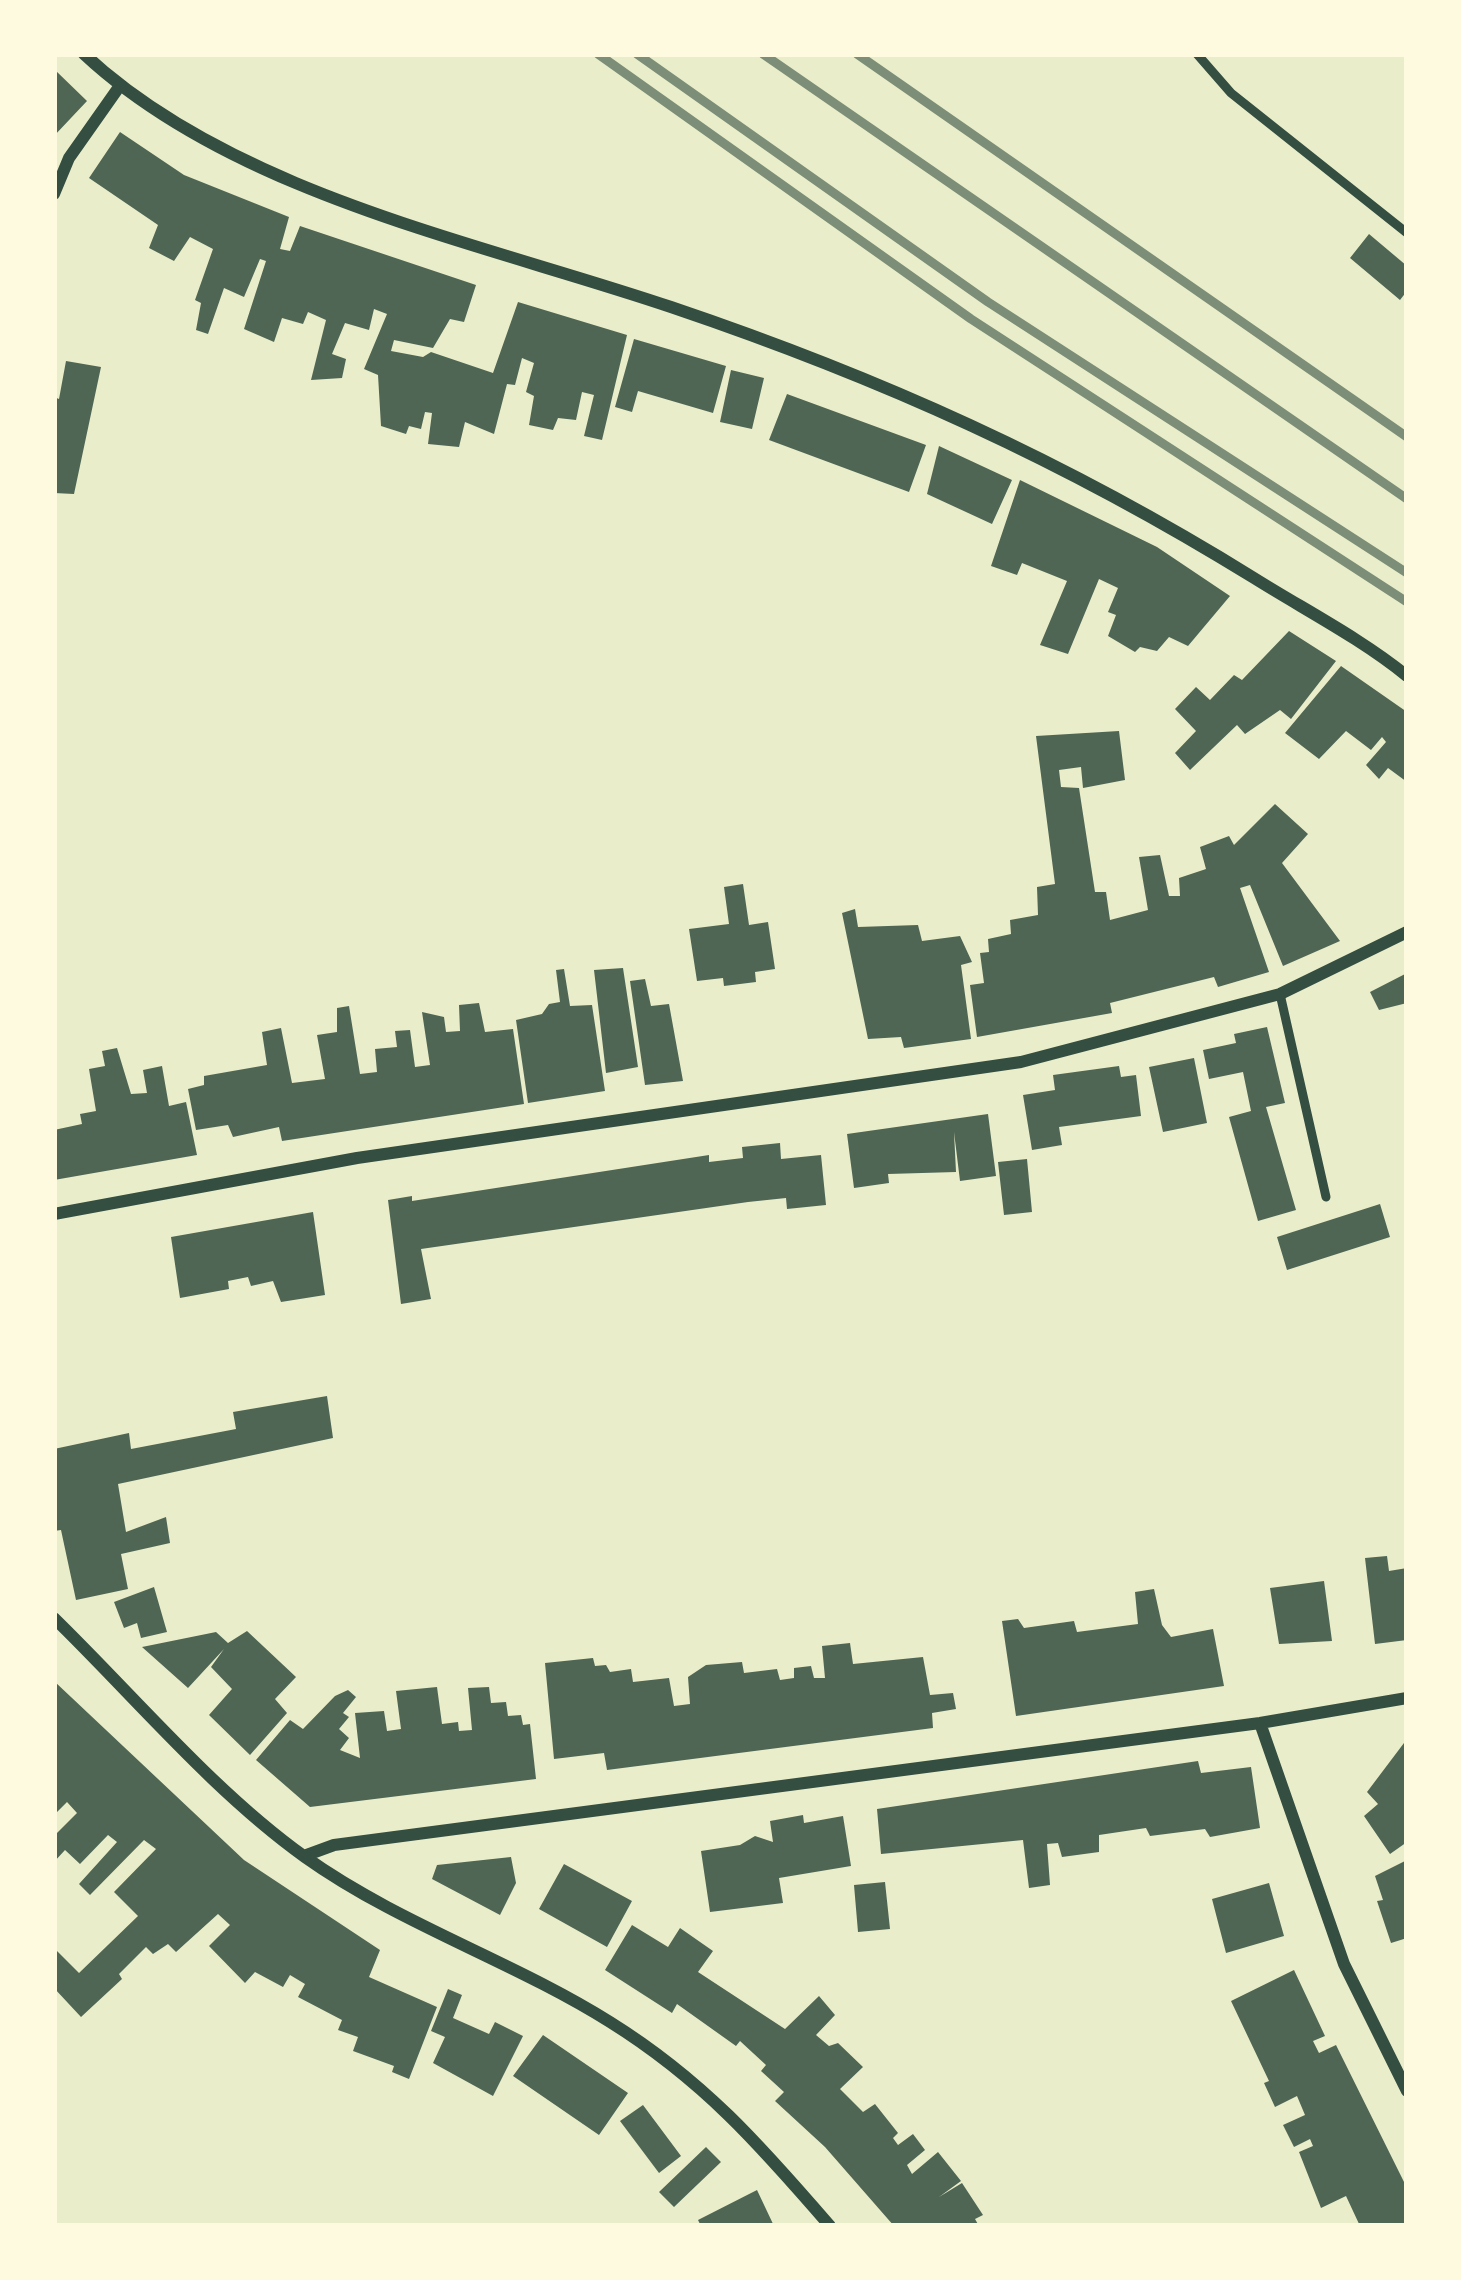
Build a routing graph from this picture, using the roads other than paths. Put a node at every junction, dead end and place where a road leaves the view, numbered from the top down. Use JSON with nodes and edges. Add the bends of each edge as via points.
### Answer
{"nodes":[{"id":1,"x":85,"y":54,"type":"edge"},
{"id":2,"x":1196,"y":54,"type":"edge"},
{"id":3,"x":119,"y":87,"type":"junction"},
{"id":4,"x":54,"y":194,"type":"edge"},
{"id":5,"x":1407,"y":233,"type":"edge"},
{"id":6,"x":1407,"y":676,"type":"edge"},
{"id":7,"x":1407,"y":932,"type":"edge"},
{"id":8,"x":1280,"y":994,"type":"junction"},
{"id":9,"x":1326,"y":1197,"type":"dead end"},
{"id":10,"x":54,"y":1214,"type":"edge"},
{"id":11,"x":54,"y":1618,"type":"edge"},
{"id":12,"x":1407,"y":1698,"type":"edge"},
{"id":13,"x":1260,"y":1724,"type":"junction"},
{"id":14,"x":304,"y":1856,"type":"junction"},
{"id":15,"x":1407,"y":2091,"type":"edge"},
{"id":16,"x":830,"y":2226,"type":"edge"}],
"edges":[{"from":1,"to":3,"type":"street"},
{"from":2,"to":5,"type":"lane","via":[[1231,93]]},
{"from":3,"to":4,"type":"street"},
{"from":3,"to":6,"type":"street","via":[[192,137],[287,181],[894,388],[1156,518]]},
{"from":7,"to":8,"type":"street"},
{"from":8,"to":9,"type":"lane"},
{"from":8,"to":10,"type":"street","via":[[1022,1062],[357,1158]]},
{"from":11,"to":14,"type":"street"},
{"from":12,"to":13,"type":"street"},
{"from":13,"to":14,"type":"street","via":[[334,1845]]},
{"from":13,"to":15,"type":"street","via":[[1344,1964]]},
{"from":14,"to":16,"type":"street","via":[[610,2022],[681,2071],[729,2110]]}]}
